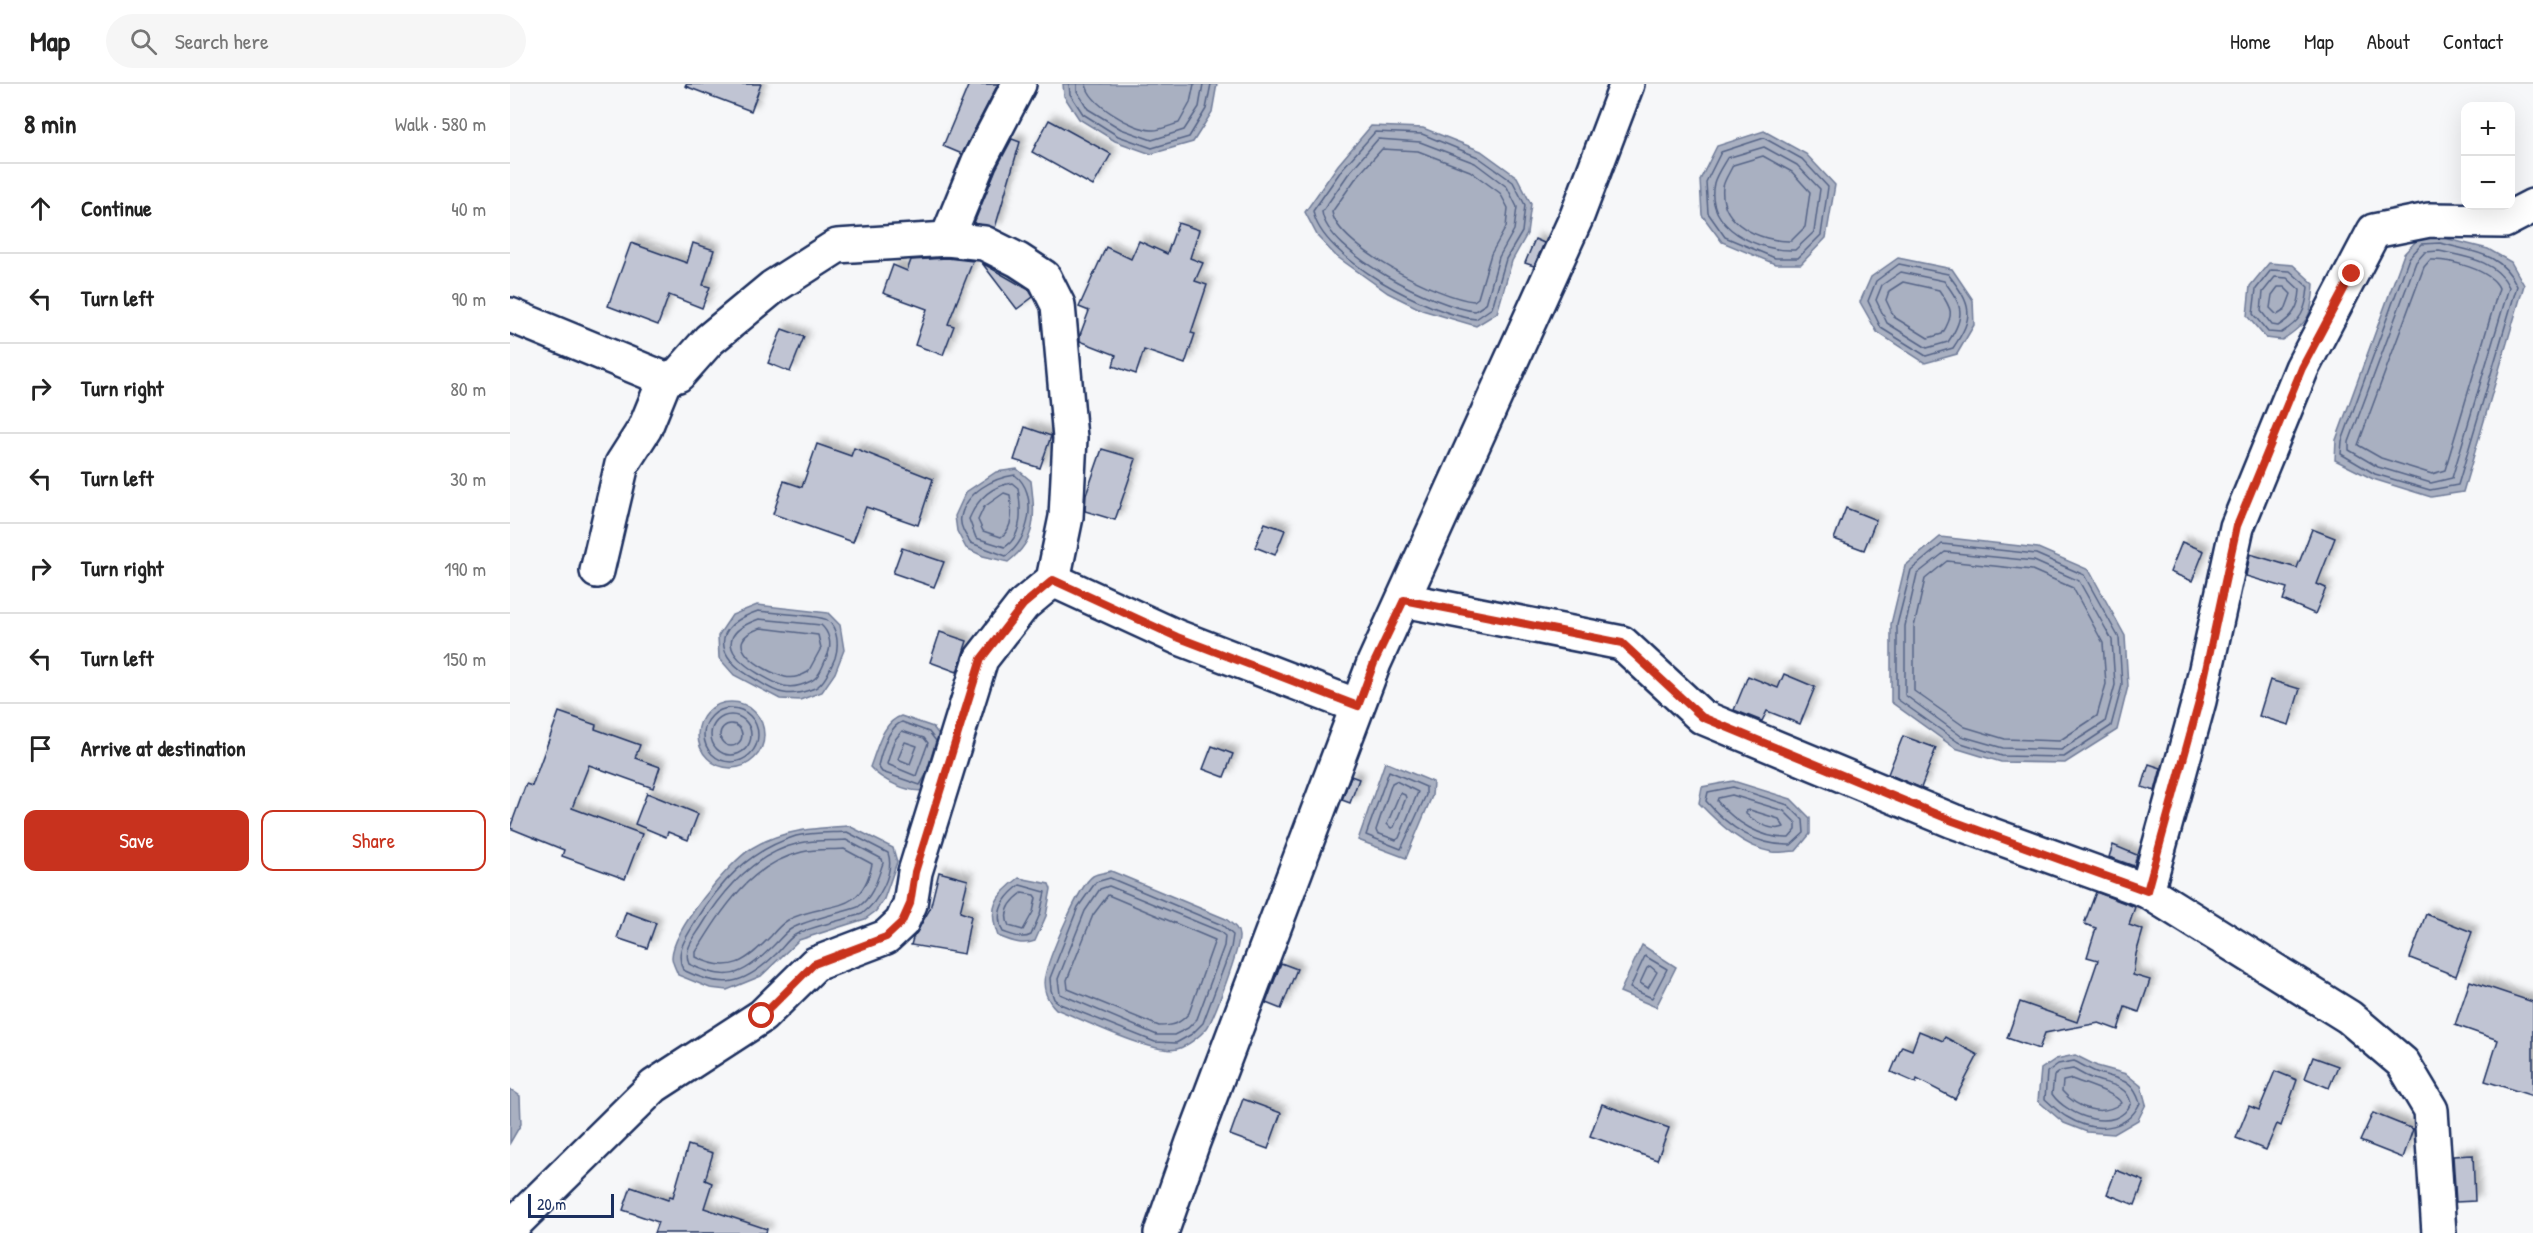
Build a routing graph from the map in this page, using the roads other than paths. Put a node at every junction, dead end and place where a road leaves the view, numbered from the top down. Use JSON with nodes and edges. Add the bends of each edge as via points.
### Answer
{"nodes":[{"id":1,"x":1019,"y":84,"type":"edge"},
{"id":2,"x":1627,"y":84,"type":"edge"},
{"id":3,"x":2533,"y":206,"type":"edge"},
{"id":4,"x":947,"y":239,"type":"junction"},
{"id":5,"x":510,"y":315,"type":"edge"},
{"id":6,"x":665,"y":379,"type":"junction"},
{"id":7,"x":597,"y":571,"type":"dead end"},
{"id":8,"x":1053,"y":580,"type":"junction"},
{"id":9,"x":1404,"y":600,"type":"junction"},
{"id":10,"x":1358,"y":706,"type":"junction"},
{"id":11,"x":2147,"y":891,"type":"junction"},
{"id":12,"x":510,"y":1232,"type":"edge"},
{"id":13,"x":1161,"y":1233,"type":"edge"},
{"id":14,"x":2439,"y":1233,"type":"edge"}],
"edges":[{"from":1,"to":4,"type":"street","via":[[979,161]]},
{"from":2,"to":9,"type":"street","via":[[1577,216]]},
{"from":3,"to":11,"type":"street","via":[[2504,221],[2429,220],[2374,231],[2302,368],[2237,526],[2199,702]]},
{"from":4,"to":6,"type":"street","via":[[837,246],[772,287],[709,340],[678,375]]},
{"from":4,"to":8,"type":"street","via":[[984,243],[1018,260],[1044,277],[1058,304],[1070,438],[1066,518]]},
{"from":5,"to":6,"type":"street"},
{"from":6,"to":7,"type":"street","via":[[645,428],[622,464]]},
{"from":8,"to":10,"type":"street","via":[[1177,637]]},
{"from":8,"to":12,"type":"street","via":[[1023,605],[981,659],[902,922],[886,937],[814,964],[762,1016],[654,1086]]},
{"from":9,"to":10,"type":"street"},
{"from":9,"to":11,"type":"street","via":[[1622,643],[1702,717],[1953,821]]},
{"from":10,"to":13,"type":"street"},
{"from":11,"to":14,"type":"street","via":[[2349,1017],[2403,1063],[2431,1110]]}]}
